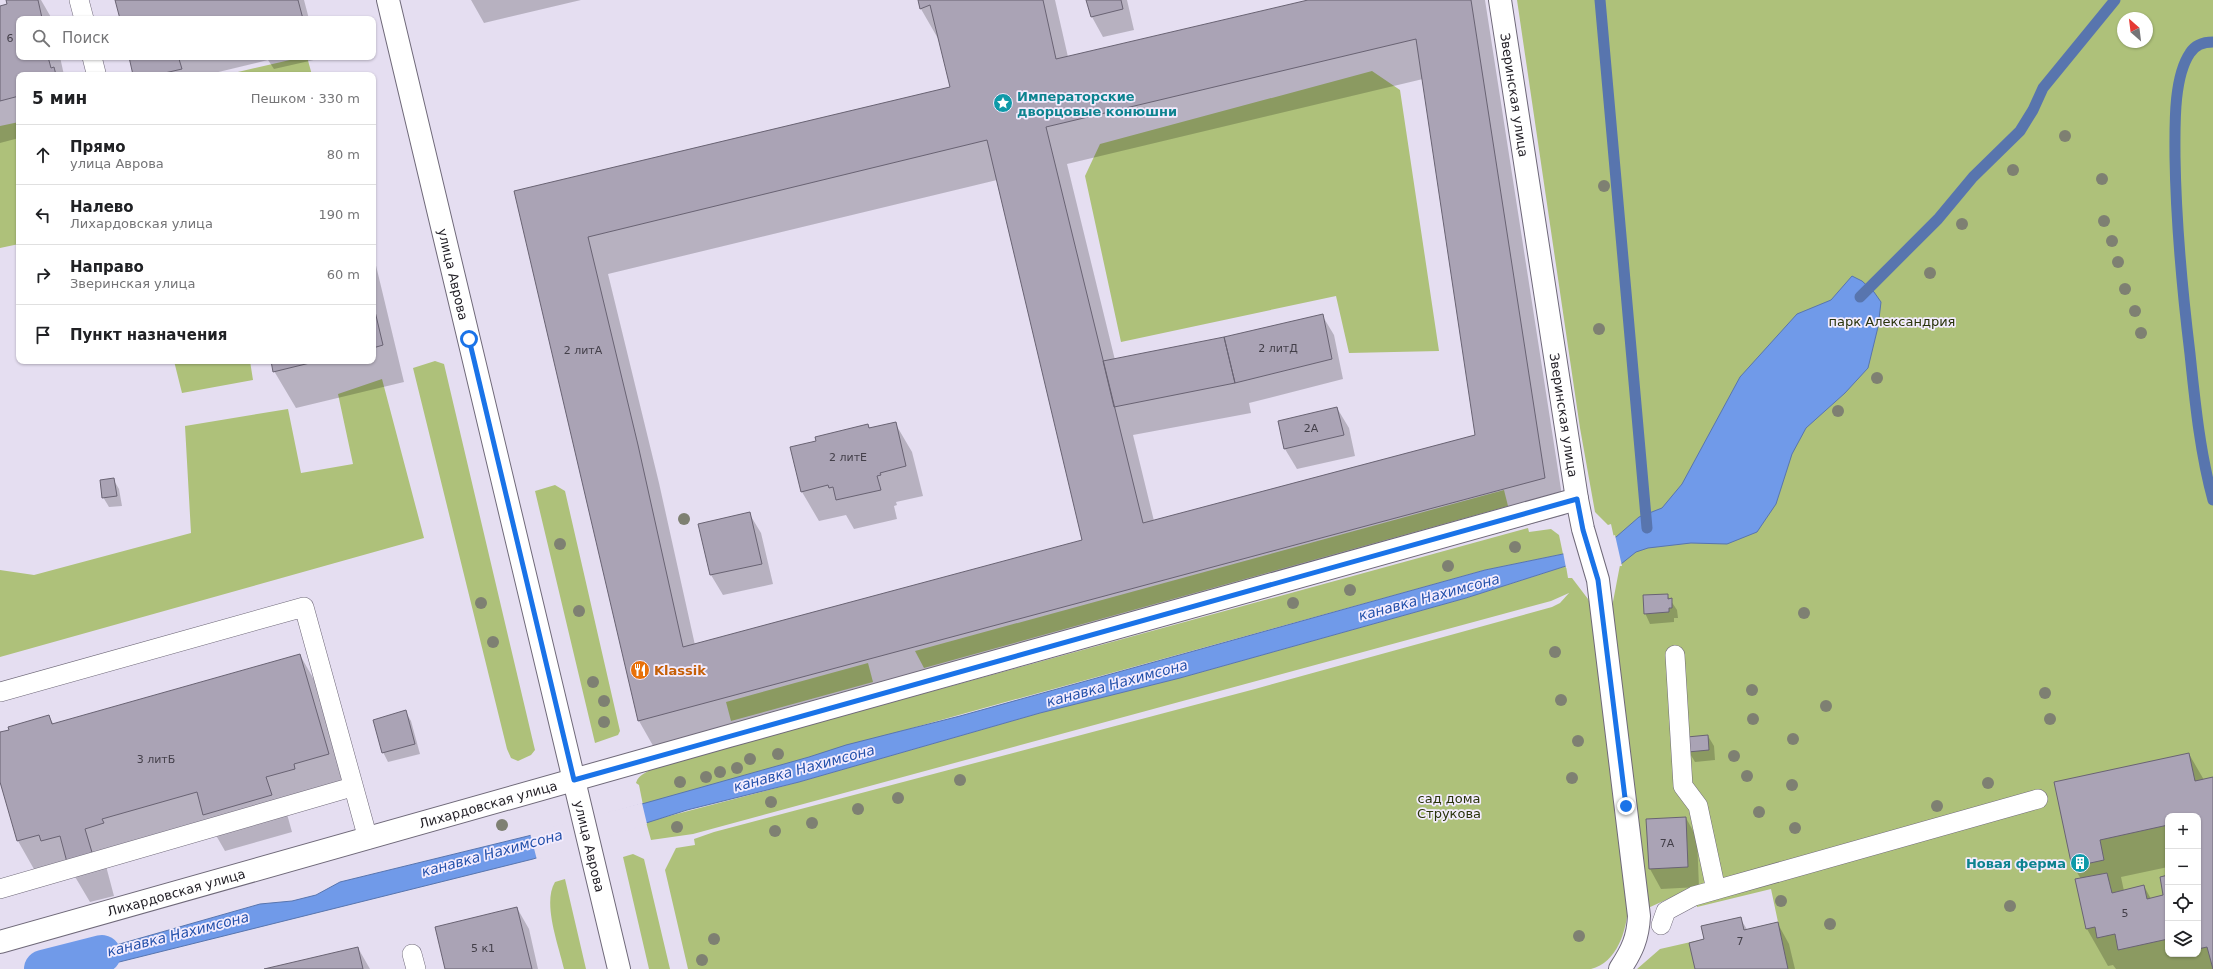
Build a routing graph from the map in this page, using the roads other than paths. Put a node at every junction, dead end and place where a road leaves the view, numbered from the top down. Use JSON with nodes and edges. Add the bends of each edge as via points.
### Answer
{"nodes":[{"id":1,"x":79,"y":0,"type":"edge"},
{"id":2,"x":388,"y":0,"type":"edge"},
{"id":3,"x":1500,"y":0,"type":"edge"},
{"id":4,"x":83,"y":16,"type":"edge"},
{"id":5,"x":1577,"y":499,"type":"junction"},
{"id":6,"x":1675,"y":655,"type":"dead end"},
{"id":7,"x":0,"y":692,"type":"edge"},
{"id":8,"x":574,"y":780,"type":"junction"},
{"id":9,"x":352,"y":787,"type":"junction"},
{"id":10,"x":2038,"y":799,"type":"dead end"},
{"id":11,"x":368,"y":839,"type":"junction"},
{"id":12,"x":0,"y":889,"type":"edge"},
{"id":13,"x":1716,"y":890,"type":"junction"},
{"id":14,"x":1661,"y":925,"type":"dead end"},
{"id":15,"x":0,"y":942,"type":"edge"},
{"id":16,"x":619,"y":969,"type":"edge"},
{"id":17,"x":1620,"y":969,"type":"edge"}],
"edges":[{"from":1,"to":4,"type":"lane"},
{"from":2,"to":8,"type":"street","name":"улица Аврова"},
{"from":3,"to":5,"type":"street","name":"Зверинская улица"},
{"from":5,"to":8,"type":"street","name":"Лихардовская улица"},
{"from":5,"to":17,"type":"street","name":"Зверинская улица","via":[[1598,580],[1639,916],[1638,935],[1632,951]]},
{"from":6,"to":13,"type":"lane","via":[[1684,786],[1698,806]]},
{"from":7,"to":9,"type":"lane","via":[[304,607]]},
{"from":8,"to":11,"type":"street","name":"Лихардовская улица"},
{"from":8,"to":16,"type":"street","name":"улица Аврова"},
{"from":9,"to":11,"type":"lane"},
{"from":9,"to":12,"type":"lane"},
{"from":10,"to":13,"type":"lane"},
{"from":11,"to":15,"type":"street","name":"Лихардовская улица"},
{"from":13,"to":14,"type":"lane","via":[[1694,896],[1666,911]]}]}
